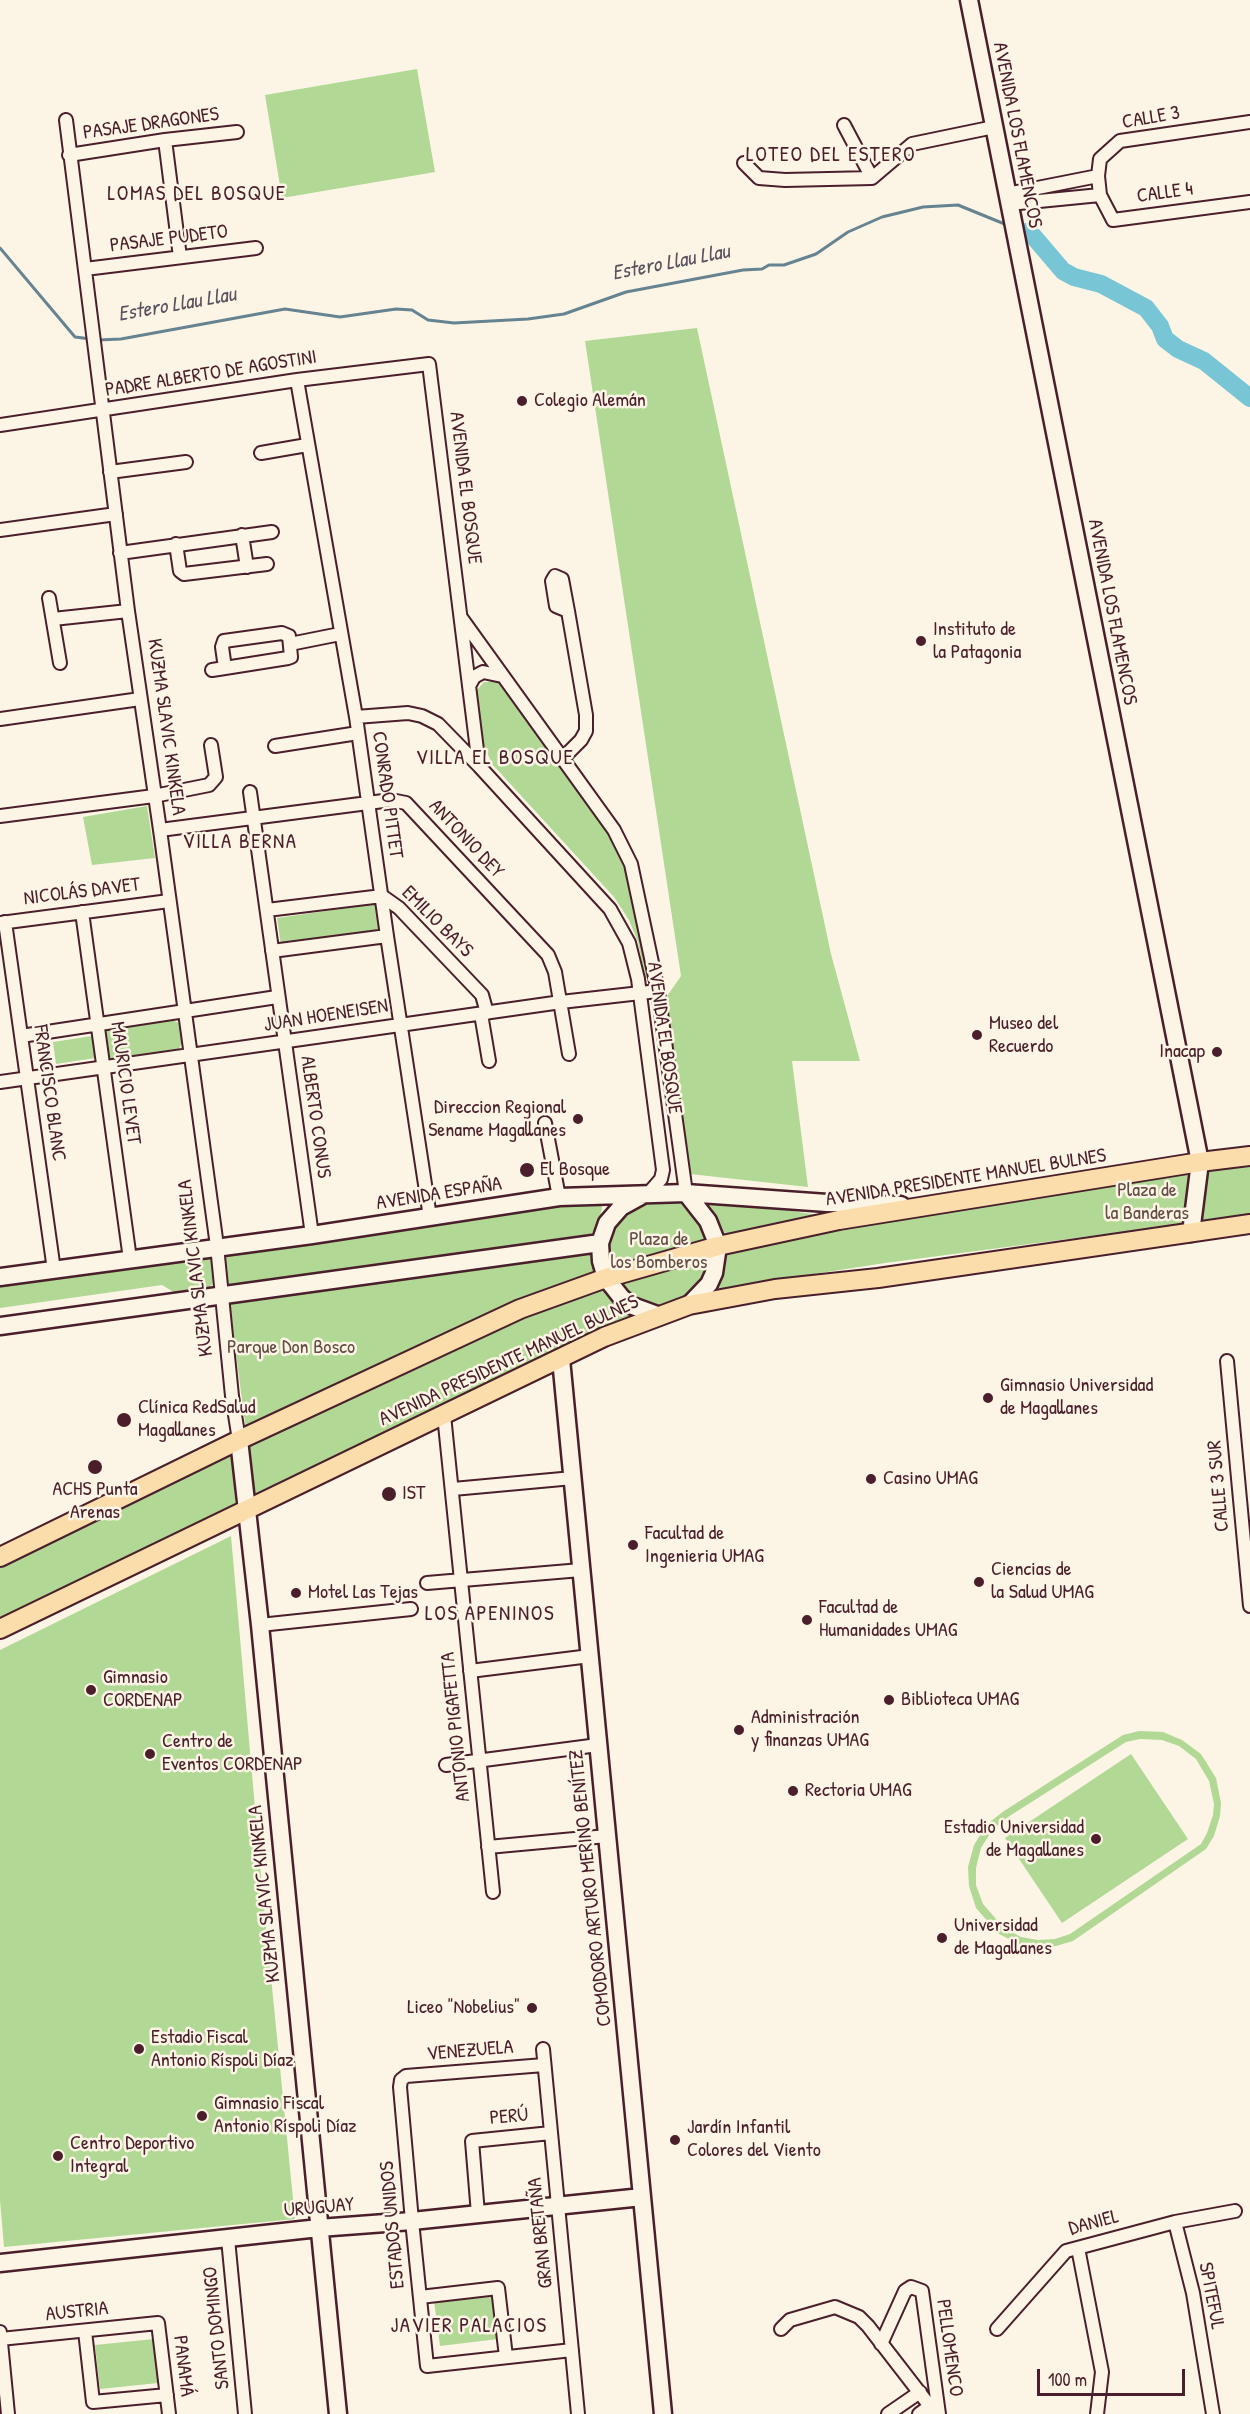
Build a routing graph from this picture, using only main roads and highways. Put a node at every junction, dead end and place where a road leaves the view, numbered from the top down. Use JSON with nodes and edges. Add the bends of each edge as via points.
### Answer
{"nodes":[{"id":1,"x":969,"y":0,"type":"edge"},
{"id":2,"x":1250,"y":1156,"type":"edge"},
{"id":3,"x":1200,"y":1162,"type":"junction"},
{"id":4,"x":686,"y":1193,"type":"junction"},
{"id":5,"x":648,"y":1194,"type":"junction"},
{"id":6,"x":923,"y":1206,"type":"junction"},
{"id":7,"x":1250,"y":1224,"type":"edge"},
{"id":8,"x":1191,"y":1233,"type":"junction"},
{"id":9,"x":600,"y":1243,"type":"junction"},
{"id":10,"x":718,"y":1246,"type":"junction"},
{"id":11,"x":0,"y":1276,"type":"edge"},
{"id":12,"x":606,"y":1278,"type":"junction"},
{"id":13,"x":689,"y":1305,"type":"junction"},
{"id":14,"x":660,"y":1316,"type":"junction"},
{"id":15,"x":0,"y":1326,"type":"edge"},
{"id":16,"x":561,"y":1359,"type":"junction"},
{"id":17,"x":239,"y":1440,"type":"junction"},
{"id":18,"x":247,"y":1510,"type":"junction"},
{"id":19,"x":0,"y":1557,"type":"edge"},
{"id":20,"x":0,"y":1629,"type":"edge"},
{"id":21,"x":642,"y":2197,"type":"junction"},
{"id":22,"x":318,"y":2228,"type":"junction"},
{"id":23,"x":0,"y":2263,"type":"edge"},
{"id":24,"x":338,"y":2414,"type":"edge"},
{"id":25,"x":661,"y":2414,"type":"edge"}],
"edges":[{"from":1,"to":3,"type":"main road","name":"AVENIDA LOS FLAMENCOS"},
{"from":2,"to":3,"type":"main road","name":"AVENIDA PRESIDENTE MANUEL BULNES"},
{"from":3,"to":6,"type":"main road","name":"AVENIDA PRESIDENTE MANUEL BULNES"},
{"from":3,"to":8,"type":"main road","name":"AVENIDA LOS FLAMENCOS"},
{"from":4,"to":5,"type":"main road","name":"AVENIDA ESPAÑA"},
{"from":4,"to":6,"type":"main road","name":"AVENIDA ESPAÑA"},
{"from":4,"to":10,"type":"main road","via":[[708,1221]]},
{"from":5,"to":9,"type":"main road","via":[[629,1201],[613,1214]]},
{"from":5,"to":11,"type":"main road","name":"AVENIDA ESPAÑA","via":[[559,1197]]},
{"from":6,"to":10,"type":"main road","name":"AVENIDA PRESIDENTE MANUEL BULNES"},
{"from":7,"to":8,"type":"main road","name":"AVENIDA PRESIDENTE MANUEL BULNES"},
{"from":8,"to":13,"type":"main road","name":"AVENIDA PRESIDENTE MANUEL BULNES","via":[[775,1289]]},
{"from":9,"to":12,"type":"main road"},
{"from":9,"to":15,"type":"main road"},
{"from":10,"to":12,"type":"main road","name":"AVENIDA PRESIDENTE MANUEL BULNES"},
{"from":10,"to":13,"type":"main road","via":[[709,1284]]},
{"from":12,"to":14,"type":"main road","via":[[630,1305]]},
{"from":12,"to":17,"type":"main road","name":"AVENIDA PRESIDENTE MANUEL BULNES","via":[[520,1309]]},
{"from":13,"to":14,"type":"main road","name":"AVENIDA PRESIDENTE MANUEL BULNES"},
{"from":14,"to":16,"type":"main road","name":"AVENIDA PRESIDENTE MANUEL BULNES","via":[[604,1337]]},
{"from":16,"to":18,"type":"main road","name":"AVENIDA PRESIDENTE MANUEL BULNES"},
{"from":16,"to":21,"type":"main road","name":"COMODORO ARTURO MERINO BENÍTEZ"},
{"from":17,"to":18,"type":"main road","name":"KUZMA SLAVIC KINKELA"},
{"from":17,"to":19,"type":"main road","name":"AVENIDA PRESIDENTE MANUEL BULNES"},
{"from":18,"to":20,"type":"main road","name":"AVENIDA PRESIDENTE MANUEL BULNES"},
{"from":18,"to":22,"type":"main road","name":"KUZMA SLAVIC KINKELA"},
{"from":21,"to":22,"type":"main road","name":"URUGUAY"},
{"from":21,"to":25,"type":"main road","name":"COMODORO ARTURO MERINO BENÍTEZ"},
{"from":22,"to":23,"type":"main road","name":"URUGUAY"},
{"from":22,"to":24,"type":"main road","name":"KUZMA SLAVIC KINKELA"}]}
